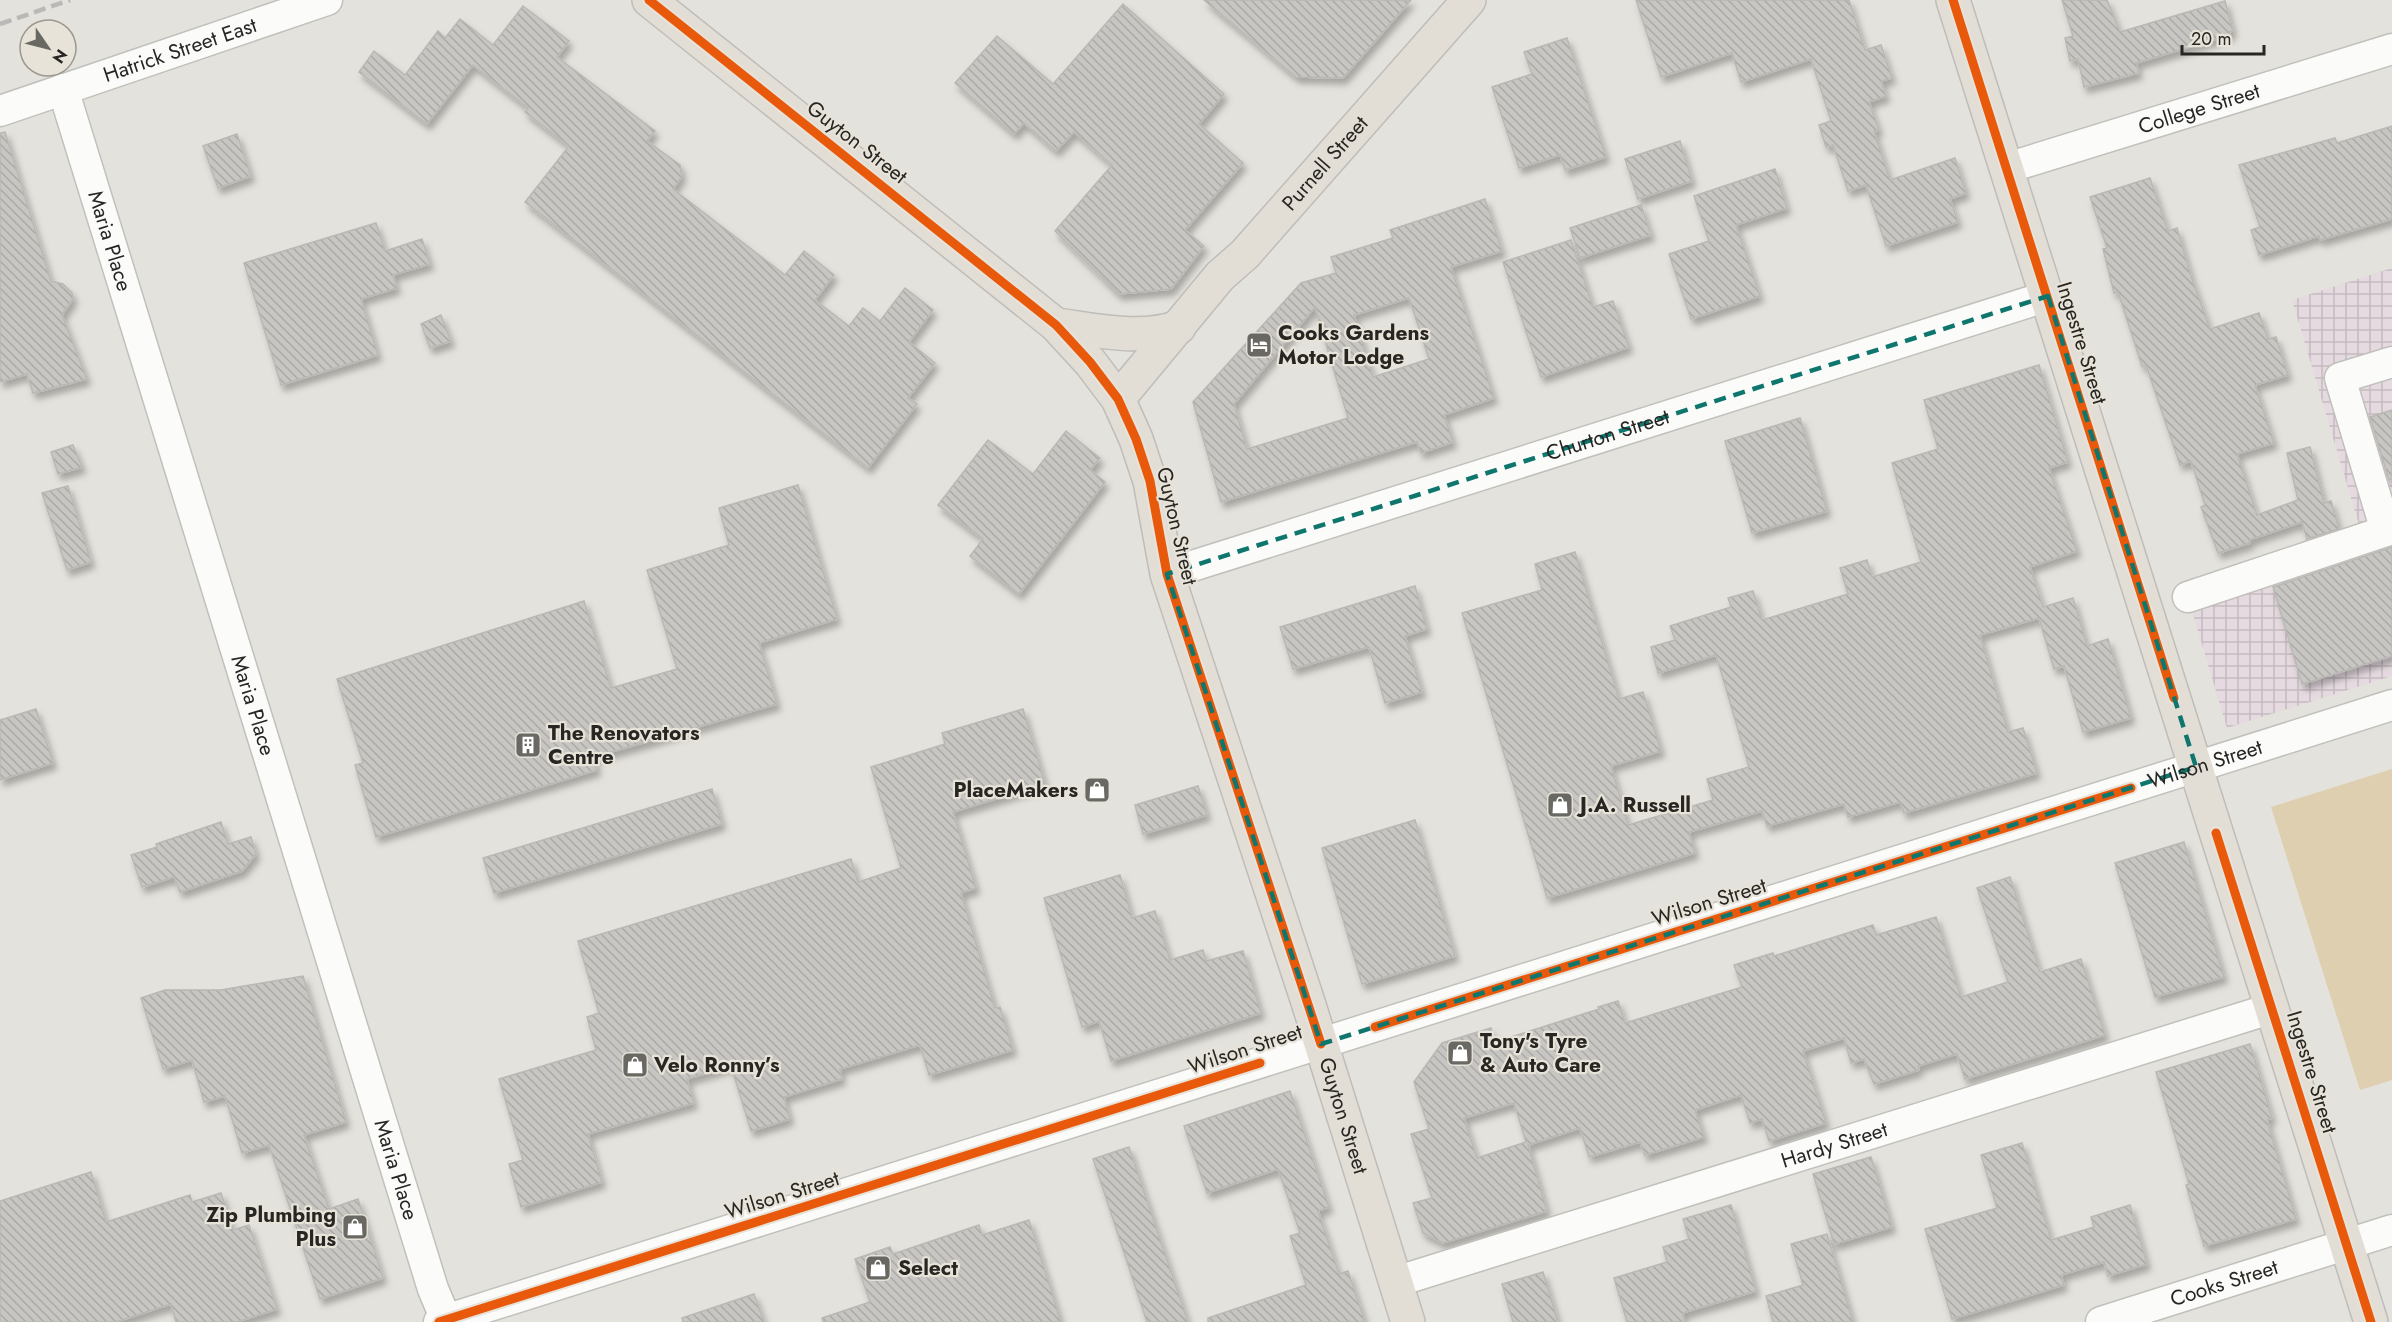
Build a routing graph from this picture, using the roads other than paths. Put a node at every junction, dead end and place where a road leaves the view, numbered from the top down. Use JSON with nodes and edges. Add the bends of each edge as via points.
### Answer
{"nodes":[{"id":1,"x":327,"y":0,"type":"edge"},
{"id":2,"x":649,"y":0,"type":"edge"},
{"id":3,"x":1469,"y":0,"type":"edge"},
{"id":4,"x":1953,"y":0,"type":"edge"},
{"id":5,"x":2392,"y":49,"type":"edge"},
{"id":6,"x":63,"y":89,"type":"junction"},
{"id":7,"x":0,"y":111,"type":"edge"},
{"id":8,"x":2007,"y":168,"type":"junction"},
{"id":9,"x":2048,"y":296,"type":"junction"},
{"id":10,"x":1056,"y":325,"type":"junction"},
{"id":11,"x":1179,"y":327,"type":"junction"},
{"id":12,"x":2392,"y":362,"type":"edge"},
{"id":13,"x":1118,"y":399,"type":"junction"},
{"id":14,"x":1167,"y":574,"type":"junction"},
{"id":15,"x":2188,"y":597,"type":"dead end"},
{"id":16,"x":2392,"y":705,"type":"edge"},
{"id":17,"x":2196,"y":767,"type":"junction"},
{"id":18,"x":2273,"y":1008,"type":"junction"},
{"id":19,"x":1321,"y":1044,"type":"junction"},
{"id":20,"x":2392,"y":1230,"type":"edge"},
{"id":21,"x":2347,"y":1245,"type":"junction"},
{"id":22,"x":1395,"y":1282,"type":"junction"},
{"id":23,"x":444,"y":1321,"type":"edge"},
{"id":24,"x":1408,"y":1322,"type":"edge"},
{"id":25,"x":2101,"y":1322,"type":"edge"},
{"id":26,"x":2371,"y":1322,"type":"edge"}],
"edges":[{"from":1,"to":6,"type":"street","name":"Hatrick Street East"},
{"from":2,"to":10,"type":"main road","name":"Guyton Street"},
{"from":3,"to":11,"type":"main road","name":"Purnell Street","via":[[1245,254],[1220,276]]},
{"from":4,"to":8,"type":"main road","name":"Ingestre Street"},
{"from":5,"to":8,"type":"street","name":"College Street"},
{"from":6,"to":7,"type":"street","name":"Hatrick Street East"},
{"from":6,"to":23,"type":"street","name":"Maria Place"},
{"from":8,"to":9,"type":"main road","name":"Ingestre Street"},
{"from":9,"to":14,"type":"street","name":"Churton Street"},
{"from":9,"to":17,"type":"main road","name":"Ingestre Street"},
{"from":10,"to":11,"type":"main road","via":[[1129,335],[1163,333]]},
{"from":10,"to":13,"type":"main road","name":"Guyton Street"},
{"from":11,"to":13,"type":"main road","name":"Purnell Street"},
{"from":12,"to":15,"type":"street","via":[[2340,378],[2386,531],[2233,591]]},
{"from":13,"to":14,"type":"main road","name":"Guyton Street","via":[[1150,481]]},
{"from":14,"to":19,"type":"main road","name":"Guyton Street"},
{"from":16,"to":17,"type":"street","name":"Wilson Street"},
{"from":17,"to":18,"type":"main road","name":"Ingestre Street"},
{"from":17,"to":19,"type":"street","name":"Wilson Street"},
{"from":18,"to":21,"type":"main road","name":"Ingestre Street"},
{"from":18,"to":22,"type":"street","name":"Hardy Street"},
{"from":19,"to":22,"type":"main road","name":"Guyton Street"},
{"from":19,"to":23,"type":"street","name":"Wilson Street"},
{"from":20,"to":21,"type":"street","name":"Cooks Street"},
{"from":21,"to":25,"type":"street","name":"Cooks Street"},
{"from":21,"to":26,"type":"main road","name":"Ingestre Street"},
{"from":22,"to":24,"type":"main road","name":"Guyton Street"}]}
